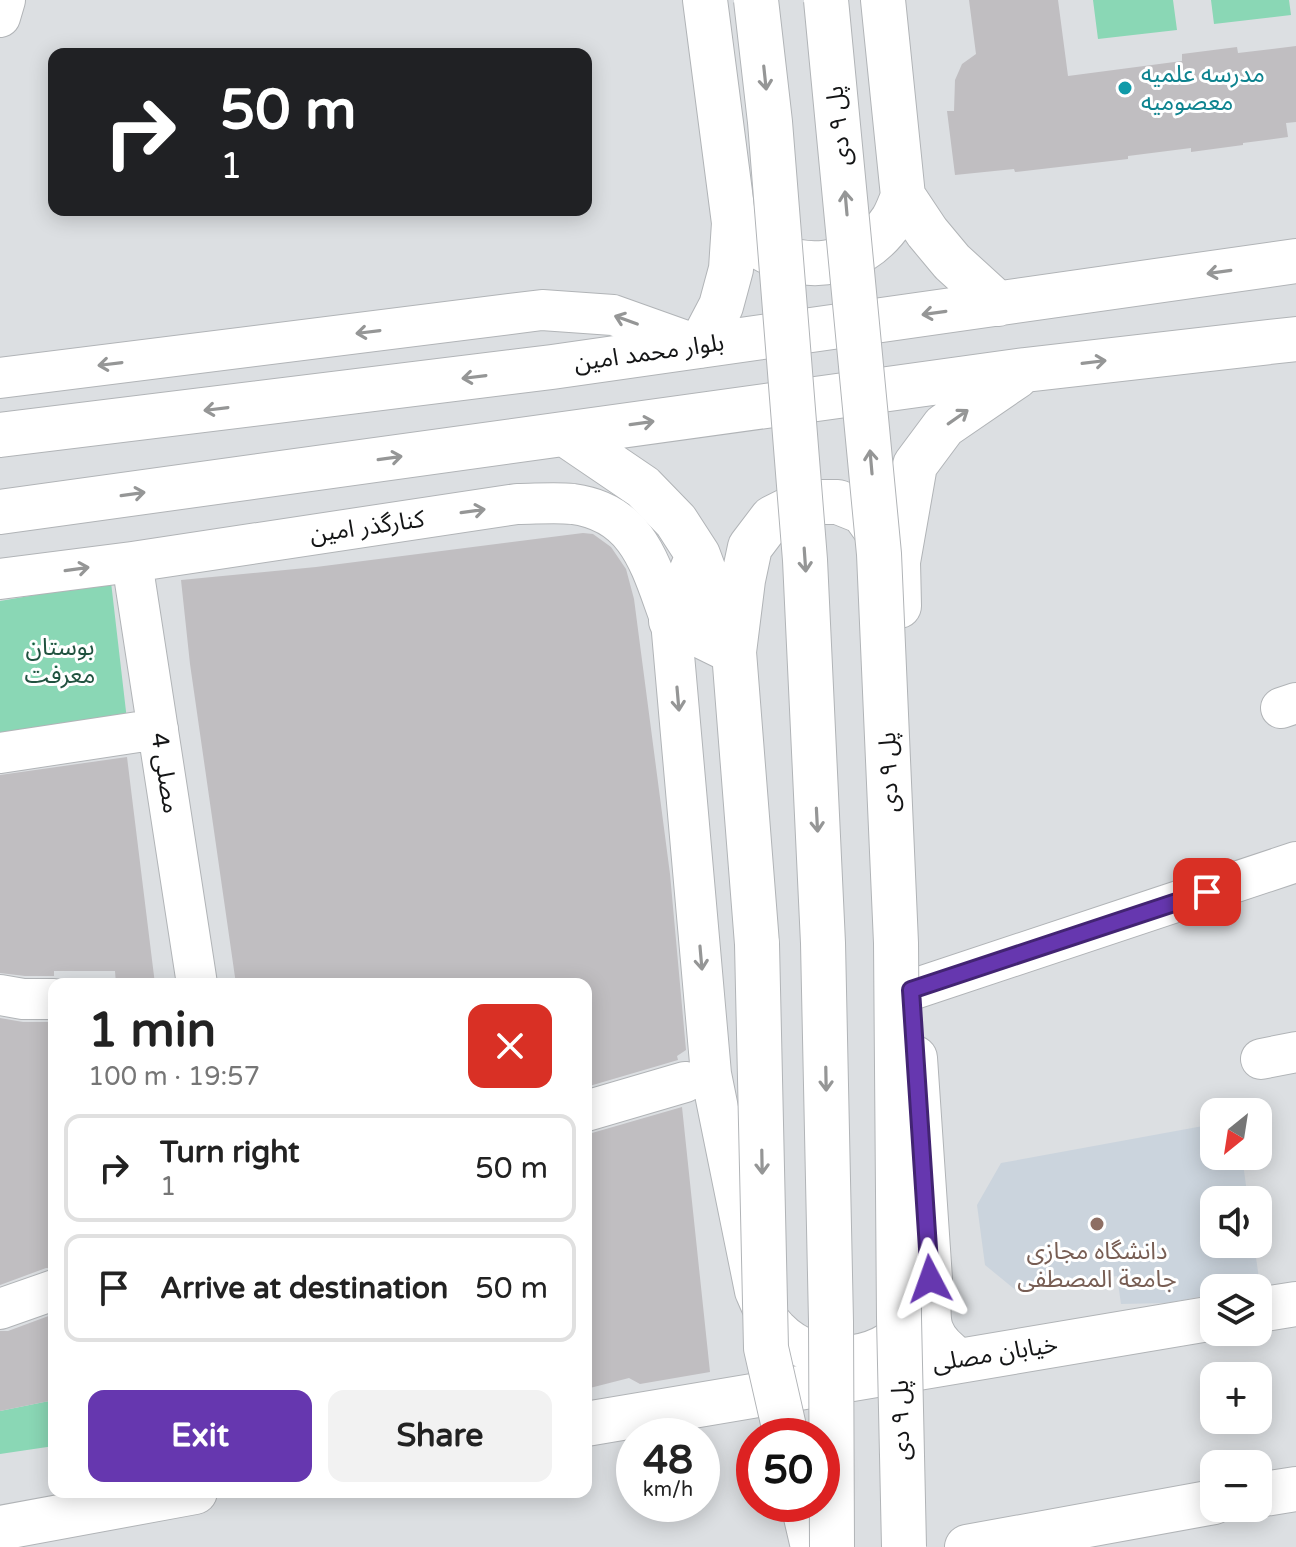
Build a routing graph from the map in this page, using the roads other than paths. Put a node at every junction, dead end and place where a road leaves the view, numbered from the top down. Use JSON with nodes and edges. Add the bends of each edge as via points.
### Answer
{"nodes":[{"id":1,"x":5,"y":0,"type":"edge"},
{"id":2,"x":705,"y":0,"type":"edge"},
{"id":3,"x":756,"y":0,"type":"edge"},
{"id":4,"x":826,"y":0,"type":"edge"},
{"id":5,"x":883,"y":0,"type":"edge"},
{"id":6,"x":0,"y":17,"type":"edge"},
{"id":7,"x":903,"y":196,"type":"junction"},
{"id":8,"x":734,"y":223,"type":"junction"},
{"id":9,"x":1296,"y":261,"type":"edge"},
{"id":10,"x":998,"y":304,"type":"junction"},
{"id":11,"x":1296,"y":339,"type":"edge"},
{"id":12,"x":700,"y":346,"type":"junction"},
{"id":13,"x":1025,"y":370,"type":"junction"},
{"id":14,"x":0,"y":378,"type":"edge"},
{"id":15,"x":565,"y":434,"type":"junction"},
{"id":16,"x":0,"y":435,"type":"edge"},
{"id":17,"x":0,"y":512,"type":"edge"},
{"id":18,"x":698,"y":555,"type":"junction"},
{"id":19,"x":132,"y":562,"type":"junction"},
{"id":20,"x":898,"y":562,"type":"junction"},
{"id":21,"x":0,"y":579,"type":"edge"},
{"id":22,"x":671,"y":621,"type":"junction"},
{"id":23,"x":734,"y":652,"type":"junction"},
{"id":24,"x":158,"y":729,"type":"junction"},
{"id":25,"x":0,"y":753,"type":"edge"},
{"id":26,"x":1296,"y":862,"type":"edge"},
{"id":27,"x":196,"y":978,"type":"edge"},
{"id":28,"x":911,"y":990,"type":"junction"},
{"id":29,"x":0,"y":995,"type":"edge"},
{"id":30,"x":48,"y":999,"type":"edge"},
{"id":31,"x":685,"y":1082,"type":"dead end"},
{"id":32,"x":592,"y":1109,"type":"edge"},
{"id":33,"x":48,"y":1292,"type":"edge"},
{"id":34,"x":929,"y":1296,"type":"junction"},
{"id":35,"x":1296,"y":1304,"type":"edge"},
{"id":36,"x":1272,"y":1308,"type":"edge"},
{"id":37,"x":0,"y":1309,"type":"edge"},
{"id":38,"x":1200,"y":1320,"type":"edge"},
{"id":39,"x":958,"y":1360,"type":"junction"},
{"id":40,"x":904,"y":1369,"type":"junction"},
{"id":41,"x":782,"y":1418,"type":"edge"},
{"id":42,"x":592,"y":1423,"type":"edge"},
{"id":43,"x":1296,"y":1489,"type":"edge"},
{"id":44,"x":1272,"y":1493,"type":"edge"},
{"id":45,"x":161,"y":1498,"type":"edge"},
{"id":46,"x":1193,"y":1506,"type":"edge"},
{"id":47,"x":807,"y":1522,"type":"edge"},
{"id":48,"x":6,"y":1525,"type":"edge"},
{"id":49,"x":813,"y":1547,"type":"edge"},
{"id":50,"x":832,"y":1547,"type":"edge"},
{"id":51,"x":904,"y":1547,"type":"edge"},
{"id":52,"x":967,"y":1547,"type":"edge"},
{"id":53,"x":1128,"y":1547,"type":"edge"}],
"edges":[{"from":1,"to":6,"type":"street"},
{"from":2,"to":8,"type":"main road"},
{"from":3,"to":50,"type":"main road","one_way":true,"bridge":true,"via":[[806,576],[823,943]]},
{"from":51,"to":4,"type":"main road","name":"پل ۹ دی","one_way":true,"bridge":true,"via":[[896,943],[880,570]]},
{"from":5,"to":7,"type":"main road"},
{"from":7,"to":8,"type":"main road","via":[[894,218],[861,251],[816,264],[770,254]]},
{"from":7,"to":10,"type":"main road","via":[[952,262]]},
{"from":8,"to":12,"type":"main road","via":[[731,269],[721,306]]},
{"from":9,"to":10,"type":"main road","name":"بلوار محمد امین","one_way":true},
{"from":10,"to":12,"type":"main road","name":"بلوار محمد امین","one_way":true},
{"from":13,"to":11,"type":"main road","one_way":true},
{"from":12,"to":14,"type":"street","one_way":true,"via":[[613,315],[542,310]]},
{"from":12,"to":16,"type":"main road","name":"بلوار محمد امین","one_way":true},
{"from":15,"to":13,"type":"main road","one_way":true},
{"from":20,"to":13,"type":"main road","one_way":true,"via":[[915,465],[944,426]]},
{"from":17,"to":15,"type":"main road","one_way":true},
{"from":15,"to":18,"type":"main road","via":[[643,487],[676,521]]},
{"from":18,"to":22,"type":"main road"},
{"from":18,"to":23,"type":"main road"},
{"from":21,"to":19,"type":"street","name":"کنارگذر امین","one_way":true},
{"from":19,"to":22,"type":"street","name":"کنارگذر امین","one_way":true,"via":[[517,504],[573,504],[620,523],[637,539]]},
{"from":19,"to":24,"type":"street","name":"مصلی 4"},
{"from":20,"to":23,"type":"main road","via":[[863,512],[838,502],[804,502],[772,518],[750,547]]},
{"from":20,"to":28,"type":"main road"},
{"from":22,"to":23,"type":"main road"},
{"from":22,"to":34,"type":"street","name":"کنارگذر امین","one_way":true,"via":[[711,1074],[763,1312],[794,1343],[815,1353],[859,1355],[899,1336]]},
{"from":23,"to":41,"type":"main road","one_way":true,"bridge":true,"via":[[757,944],[766,1348]]},
{"from":24,"to":25,"type":"street"},
{"from":24,"to":27,"type":"street","name":"مصلی 4"},
{"from":26,"to":28,"type":"street"},
{"from":28,"to":34,"type":"main road"},
{"from":29,"to":30,"type":"street"},
{"from":31,"to":32,"type":"street"},
{"from":33,"to":37,"type":"street"},
{"from":34,"to":39,"type":"main road","via":[[936,1341]]},
{"from":34,"to":40,"type":"main road","via":[[922,1338]]},
{"from":35,"to":36,"type":"main road"},
{"from":38,"to":39,"type":"main road","name":"خیابان مصلی"},
{"from":39,"to":40,"type":"main road","name":"خیابان مصلی"},
{"from":40,"to":42,"type":"main road","name":"خیابان مصلی"},
{"from":43,"to":44,"type":"main road"},
{"from":45,"to":48,"type":"main road"},
{"from":46,"to":52,"type":"main road"},
{"from":46,"to":53,"type":"main road"},
{"from":47,"to":49,"type":"main road"}]}
